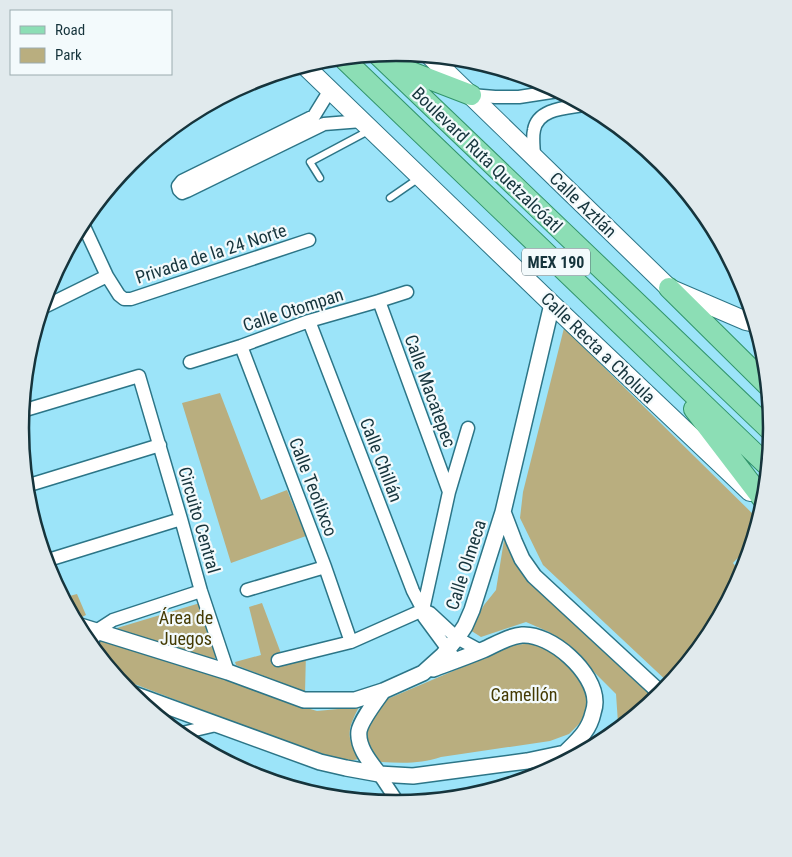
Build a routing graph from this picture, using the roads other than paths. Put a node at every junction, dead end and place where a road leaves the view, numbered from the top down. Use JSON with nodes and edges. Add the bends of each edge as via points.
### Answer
{"nodes":[{"id":1,"x":388,"y":61,"type":"edge"},
{"id":2,"x":384,"y":62,"type":"edge"},
{"id":3,"x":438,"y":63,"type":"edge"},
{"id":4,"x":349,"y":64,"type":"edge"},
{"id":5,"x":311,"y":71,"type":"edge"},
{"id":6,"x":330,"y":90,"type":"junction"},
{"id":7,"x":545,"y":93,"type":"edge"},
{"id":8,"x":471,"y":95,"type":"junction"},
{"id":9,"x":573,"y":107,"type":"edge"},
{"id":10,"x":367,"y":125,"type":"junction"},
{"id":11,"x":534,"y":158,"type":"junction"},
{"id":12,"x":420,"y":177,"type":"junction"},
{"id":13,"x":320,"y":178,"type":"dead end"},
{"id":14,"x":390,"y":198,"type":"dead end"},
{"id":15,"x":86,"y":231,"type":"edge"},
{"id":16,"x":309,"y":240,"type":"dead end"},
{"id":17,"x":108,"y":276,"type":"junction"},
{"id":18,"x":668,"y":288,"type":"junction"},
{"id":19,"x":407,"y":292,"type":"dead end"},
{"id":20,"x":378,"y":302,"type":"junction"},
{"id":21,"x":51,"y":304,"type":"edge"},
{"id":22,"x":552,"y":304,"type":"junction"},
{"id":23,"x":309,"y":321,"type":"junction"},
{"id":24,"x":748,"y":322,"type":"edge"},
{"id":25,"x":241,"y":346,"type":"junction"},
{"id":26,"x":657,"y":360,"type":"junction"},
{"id":27,"x":190,"y":362,"type":"dead end"},
{"id":28,"x":759,"y":378,"type":"edge"},
{"id":29,"x":30,"y":408,"type":"edge"},
{"id":30,"x":763,"y":423,"type":"edge"},
{"id":31,"x":468,"y":428,"type":"dead end"},
{"id":32,"x":160,"y":445,"type":"junction"},
{"id":33,"x":761,"y":460,"type":"edge"},
{"id":34,"x":33,"y":484,"type":"edge"},
{"id":35,"x":449,"y":492,"type":"junction"},
{"id":36,"x":757,"y":494,"type":"edge"},
{"id":37,"x":757,"y":497,"type":"edge"},
{"id":38,"x":503,"y":512,"type":"junction"},
{"id":39,"x":181,"y":520,"type":"junction"},
{"id":40,"x":53,"y":559,"type":"edge"},
{"id":41,"x":325,"y":567,"type":"junction"},
{"id":42,"x":247,"y":590,"type":"dead end"},
{"id":43,"x":201,"y":591,"type":"junction"},
{"id":44,"x":424,"y":610,"type":"junction"},
{"id":45,"x":89,"y":629,"type":"edge"},
{"id":46,"x":96,"y":631,"type":"junction"},
{"id":47,"x":94,"y":637,"type":"edge"},
{"id":48,"x":351,"y":642,"type":"junction"},
{"id":49,"x":453,"y":650,"type":"junction"},
{"id":50,"x":481,"y":651,"type":"junction"},
{"id":51,"x":278,"y":660,"type":"dead end"},
{"id":52,"x":228,"y":672,"type":"junction"},
{"id":53,"x":655,"y":689,"type":"edge"},
{"id":54,"x":383,"y":691,"type":"junction"},
{"id":55,"x":148,"y":700,"type":"edge"},
{"id":56,"x":216,"y":725,"type":"junction"},
{"id":57,"x":188,"y":732,"type":"edge"},
{"id":58,"x":565,"y":753,"type":"junction"},
{"id":59,"x":569,"y":753,"type":"edge"},
{"id":60,"x":379,"y":774,"type":"junction"},
{"id":61,"x":393,"y":796,"type":"edge"}],
"edges":[{"from":1,"to":8,"type":"main road"},
{"from":2,"to":30,"type":"main road","name":"Boulevard Ruta Quetzalcóatl","number":"MEX 190"},
{"from":3,"to":8,"type":"main road","name":"Calle Aztlán"},
{"from":4,"to":26,"type":"main road","name":"Calle Recta a Cholula","number":"MEX 190"},
{"from":5,"to":6,"type":"main road","name":"Calle Recta a Cholula"},
{"from":6,"to":10,"type":"main road","name":"Calle Recta a Cholula"},
{"from":6,"to":10,"type":"street","via":[[314,116],[182,181],[179,190],[182,193],[187,191],[324,124]]},
{"from":7,"to":8,"type":"street","via":[[520,97]]},
{"from":8,"to":11,"type":"main road","name":"Calle Aztlán"},
{"from":9,"to":11,"type":"street","via":[[553,110],[538,121],[534,129]]},
{"from":10,"to":12,"type":"main road","name":"Calle Recta a Cholula"},
{"from":10,"to":13,"type":"lane","via":[[310,162]]},
{"from":11,"to":18,"type":"main road","name":"Calle Aztlán"},
{"from":12,"to":14,"type":"lane"},
{"from":12,"to":22,"type":"main road","name":"Calle Recta a Cholula"},
{"from":15,"to":17,"type":"street"},
{"from":16,"to":17,"type":"street","name":"Privada de la 24 Norte","via":[[131,299],[119,295]]},
{"from":17,"to":21,"type":"street"},
{"from":18,"to":24,"type":"main road","name":"Calle Aztlán"},
{"from":18,"to":28,"type":"main road"},
{"from":19,"to":20,"type":"street","name":"Calle Otompan"},
{"from":20,"to":23,"type":"street","name":"Calle Otompan"},
{"from":20,"to":35,"type":"street","name":"Calle Macatepec"},
{"from":22,"to":37,"type":"main road","name":"Calle Recta a Cholula"},
{"from":22,"to":38,"type":"street","name":"Calle Olmeca"},
{"from":23,"to":25,"type":"street","name":"Calle Otompan"},
{"from":23,"to":44,"type":"street","name":"Calle Chillán","via":[[413,591]]},
{"from":25,"to":27,"type":"street","name":"Calle Otompan"},
{"from":25,"to":41,"type":"street","name":"Calle Teotlixco"},
{"from":26,"to":33,"type":"main road","name":"Calle Recta a Cholula","number":"MEX 190"},
{"from":26,"to":36,"type":"main road"},
{"from":29,"to":32,"type":"street","name":"Circuito Central","via":[[140,376]]},
{"from":31,"to":35,"type":"street"},
{"from":32,"to":34,"type":"street"},
{"from":32,"to":39,"type":"street","name":"Circuito Central"},
{"from":35,"to":44,"type":"street"},
{"from":38,"to":49,"type":"street","name":"Calle Olmeca","via":[[472,610]]},
{"from":38,"to":53,"type":"street","via":[[522,558],[534,576]]},
{"from":39,"to":40,"type":"street"},
{"from":39,"to":43,"type":"street","name":"Circuito Central"},
{"from":41,"to":42,"type":"street"},
{"from":41,"to":48,"type":"street","name":"Calle Teotlixco"},
{"from":43,"to":46,"type":"street","via":[[113,620]]},
{"from":43,"to":52,"type":"street","name":"Circuito Central"},
{"from":44,"to":48,"type":"street"},
{"from":44,"to":49,"type":"street","name":"Calle Chillán","via":[[430,613]]},
{"from":45,"to":46,"type":"street","name":"Calle Olmeca"},
{"from":46,"to":47,"type":"street"},
{"from":46,"to":52,"type":"street","name":"Calle Olmeca"},
{"from":48,"to":51,"type":"street"},
{"from":49,"to":50,"type":"street"},
{"from":49,"to":50,"type":"street","name":"Calle Chillán"},
{"from":49,"to":54,"type":"street","name":"Calle Olmeca","via":[[423,673]]},
{"from":50,"to":58,"type":"street","via":[[512,637],[531,636],[562,651],[583,671],[596,702],[587,730]]},
{"from":52,"to":54,"type":"street","name":"Calle Olmeca","via":[[304,700],[355,700]]},
{"from":54,"to":60,"type":"street","via":[[359,731],[366,756]]},
{"from":55,"to":56,"type":"street"},
{"from":56,"to":57,"type":"street"},
{"from":56,"to":60,"type":"street","via":[[320,762]]},
{"from":58,"to":59,"type":"street"},
{"from":58,"to":60,"type":"street","via":[[413,776]]},
{"from":60,"to":61,"type":"street"}]}
